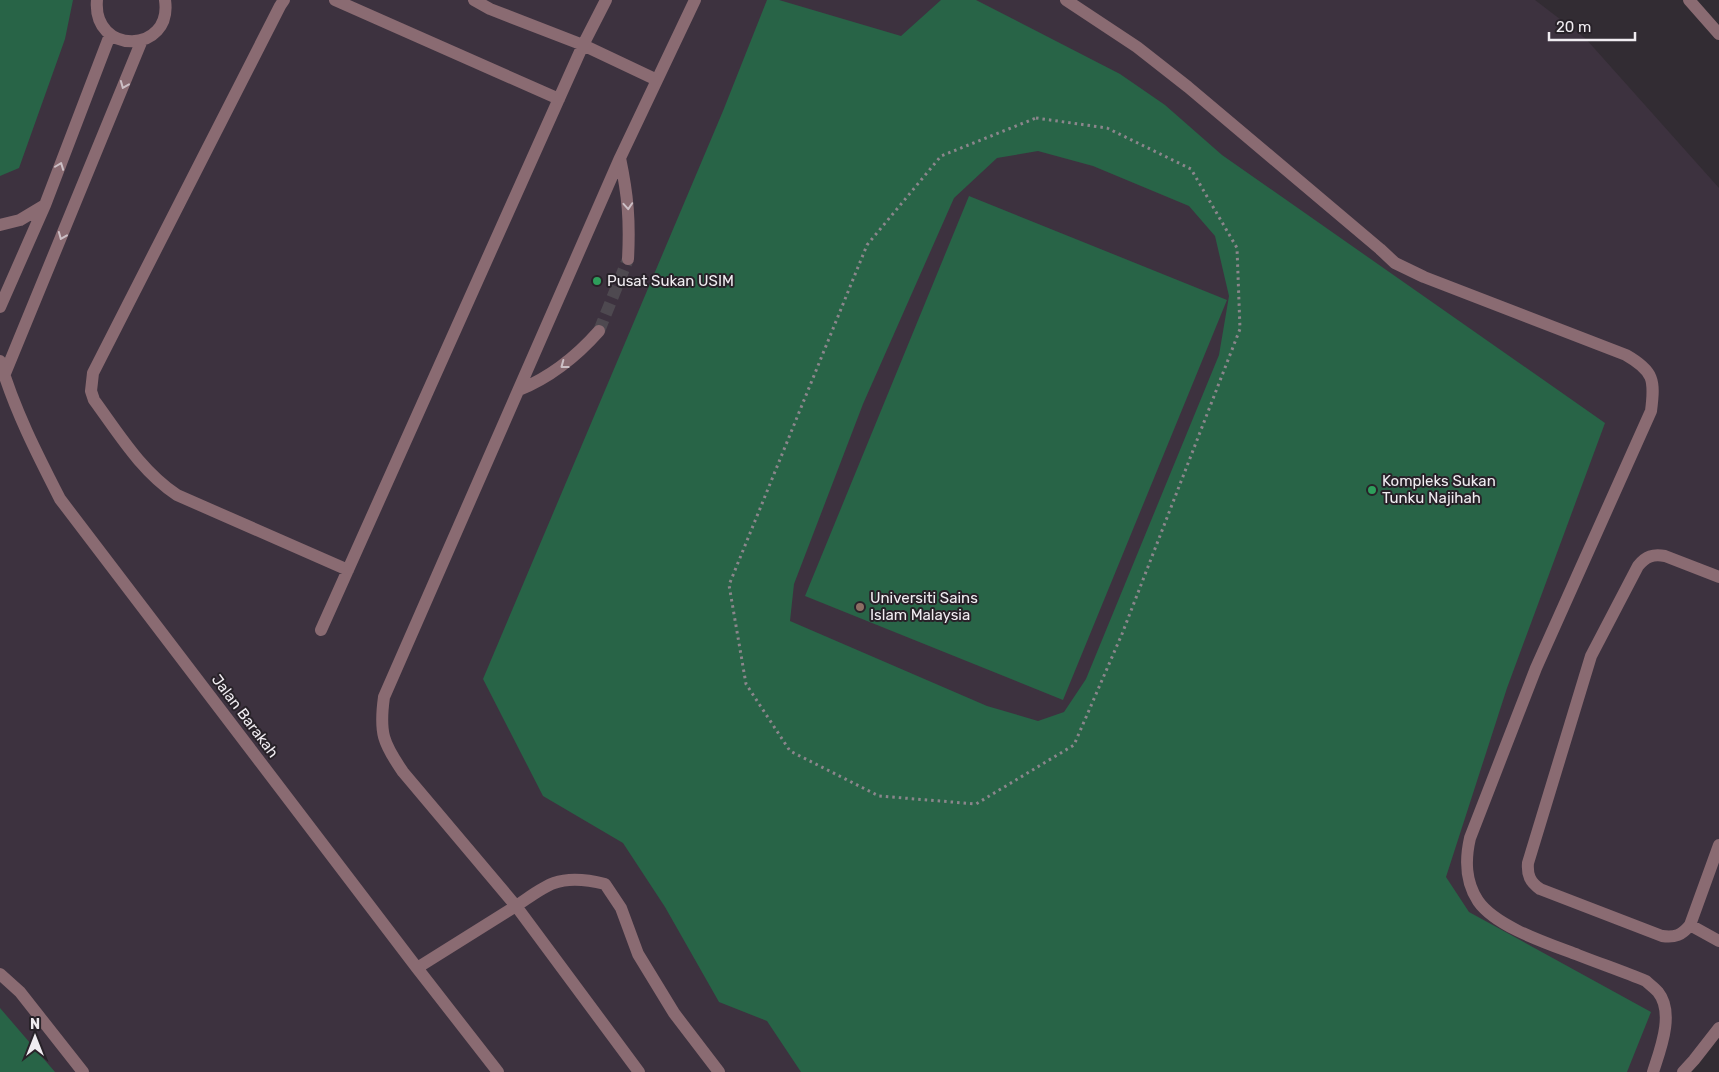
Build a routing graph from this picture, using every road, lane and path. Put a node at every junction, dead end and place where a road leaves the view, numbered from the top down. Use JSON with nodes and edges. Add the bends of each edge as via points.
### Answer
{"nodes":[{"id":1,"x":97,"y":0,"type":"edge"},
{"id":2,"x":166,"y":0,"type":"edge"},
{"id":3,"x":284,"y":0,"type":"edge"},
{"id":4,"x":335,"y":0,"type":"edge"},
{"id":5,"x":474,"y":0,"type":"edge"},
{"id":6,"x":606,"y":0,"type":"edge"},
{"id":7,"x":694,"y":0,"type":"edge"},
{"id":8,"x":1066,"y":0,"type":"edge"},
{"id":9,"x":1690,"y":0,"type":"edge"},
{"id":10,"x":1719,"y":34,"type":"edge"},
{"id":11,"x":110,"y":35,"type":"junction"},
{"id":12,"x":142,"y":40,"type":"junction"},
{"id":13,"x":583,"y":45,"type":"junction"},
{"id":14,"x":657,"y":80,"type":"junction"},
{"id":15,"x":559,"y":99,"type":"junction"},
{"id":16,"x":620,"y":158,"type":"junction"},
{"id":17,"x":45,"y":205,"type":"junction"},
{"id":18,"x":0,"y":225,"type":"edge"},
{"id":19,"x":867,"y":245,"type":"joint"},
{"id":20,"x":628,"y":259,"type":"tunnel mouth"},
{"id":21,"x":0,"y":307,"type":"edge"},
{"id":22,"x":599,"y":331,"type":"tunnel mouth"},
{"id":23,"x":0,"y":361,"type":"edge"},
{"id":24,"x":4,"y":376,"type":"junction"},
{"id":25,"x":519,"y":390,"type":"junction"},
{"id":26,"x":348,"y":570,"type":"junction"},
{"id":27,"x":1719,"y":577,"type":"edge"},
{"id":28,"x":322,"y":630,"type":"dead end"},
{"id":29,"x":1719,"y":845,"type":"edge"},
{"id":30,"x":516,"y":906,"type":"junction"},
{"id":31,"x":1690,"y":925,"type":"junction"},
{"id":32,"x":1719,"y":941,"type":"edge"},
{"id":33,"x":417,"y":968,"type":"junction"},
{"id":34,"x":0,"y":974,"type":"edge"},
{"id":35,"x":1719,"y":1028,"type":"edge"},
{"id":36,"x":84,"y":1072,"type":"edge"},
{"id":37,"x":498,"y":1072,"type":"edge"},
{"id":38,"x":639,"y":1072,"type":"edge"},
{"id":39,"x":719,"y":1072,"type":"edge"},
{"id":40,"x":1652,"y":1072,"type":"edge"},
{"id":41,"x":1683,"y":1072,"type":"edge"}],
"edges":[{"from":1,"to":11,"type":"street","via":[[98,20]]},
{"from":2,"to":12,"type":"street","via":[[165,19],[152,35]]},
{"from":3,"to":26,"type":"street","via":[[93,373],[91,391],[117,432],[160,484],[176,495]]},
{"from":4,"to":15,"type":"street"},
{"from":5,"to":13,"type":"street"},
{"from":6,"to":13,"type":"street"},
{"from":7,"to":14,"type":"street"},
{"from":8,"to":40,"type":"street","via":[[1137,47],[1188,87],[1395,263],[1626,355],[1640,364],[1652,379],[1653,395],[1648,420],[1536,668],[1470,838],[1466,868],[1478,901],[1510,926],[1535,939],[1646,981],[1659,992],[1664,1005],[1664,1033]]},
{"from":9,"to":10,"type":"street"},
{"from":11,"to":12,"type":"street","via":[[131,42]]},
{"from":17,"to":11,"type":"street","one_way":true},
{"from":12,"to":24,"type":"street","one_way":true},
{"from":13,"to":14,"type":"street"},
{"from":13,"to":15,"type":"street"},
{"from":14,"to":16,"type":"street"},
{"from":15,"to":26,"type":"street"},
{"from":16,"to":20,"type":"street","one_way":true,"via":[[628,193]]},
{"from":16,"to":25,"type":"street"},
{"from":17,"to":18,"type":"street","via":[[20,220]]},
{"from":17,"to":21,"type":"street"},
{"from":19,"to":19,"type":"path","via":[[729,585],[746,684],[790,751],[879,796],[976,804],[1074,745],[1122,634],[1240,329],[1237,248],[1192,169],[1107,128],[1036,118],[941,156]]},
{"from":22,"to":25,"type":"street","one_way":true,"via":[[563,367]]},
{"from":23,"to":24,"type":"street","name":"Jalan Barakah"},
{"from":24,"to":33,"type":"street","name":"Jalan Barakah","via":[[60,499]]},
{"from":25,"to":30,"type":"street","via":[[384,697],[381,720],[384,739],[392,756]]},
{"from":26,"to":28,"type":"street"},
{"from":27,"to":31,"type":"street","via":[[1657,554],[1650,555],[1638,566],[1591,656],[1528,863],[1529,879],[1540,889],[1662,936],[1678,936]]},
{"from":29,"to":31,"type":"street"},
{"from":30,"to":33,"type":"street"},
{"from":30,"to":38,"type":"street"},
{"from":30,"to":39,"type":"street","via":[[553,883],[588,880],[605,884],[621,908],[638,954],[674,1013]]},
{"from":31,"to":32,"type":"street"},
{"from":33,"to":37,"type":"street","name":"Jalan Barakah"},
{"from":34,"to":36,"type":"street","via":[[20,992]]},
{"from":35,"to":41,"type":"street"}]}
